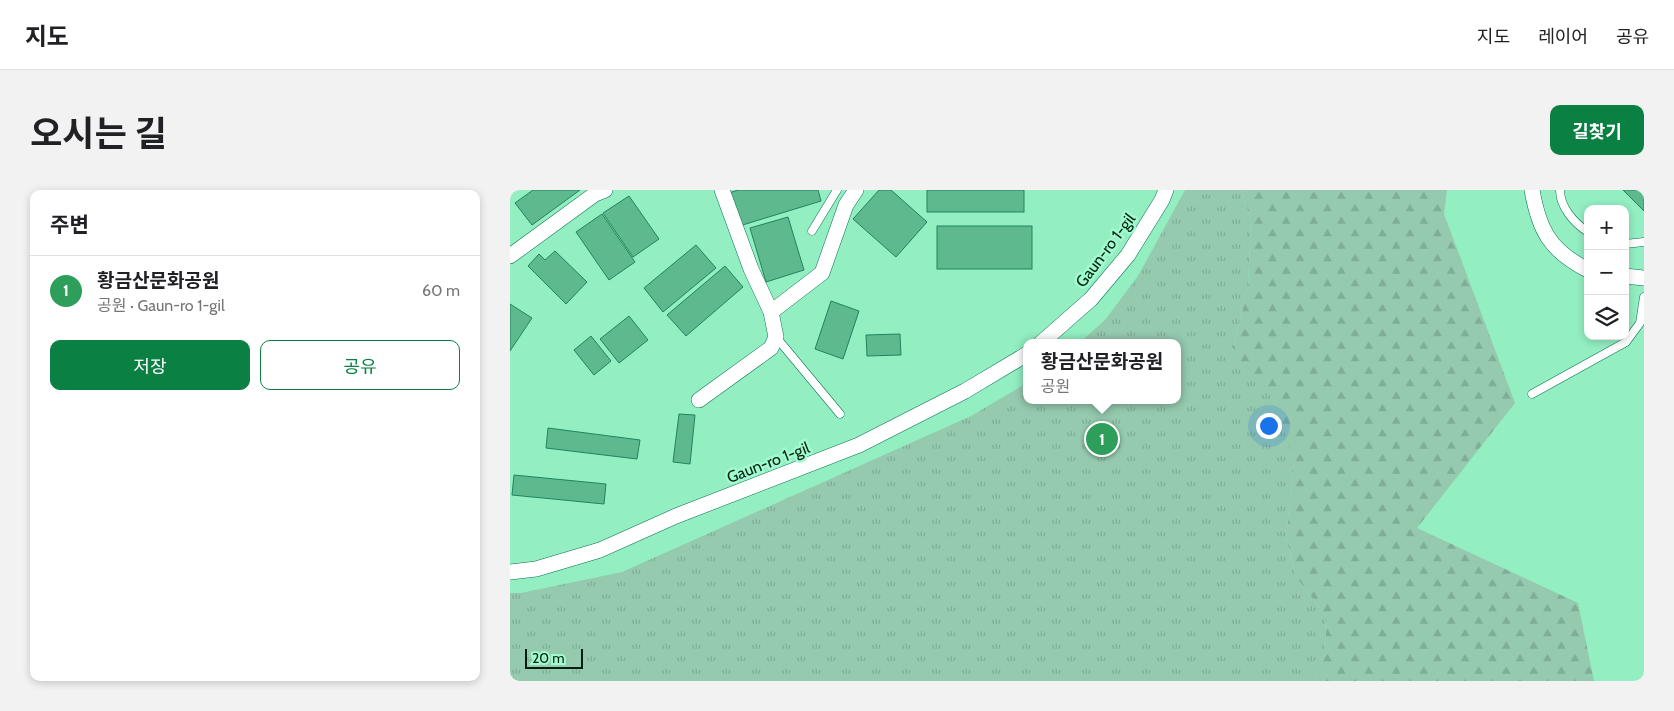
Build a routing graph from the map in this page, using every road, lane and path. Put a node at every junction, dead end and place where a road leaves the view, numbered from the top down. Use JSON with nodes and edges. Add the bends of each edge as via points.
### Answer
{"nodes":[{"id":1,"x":604,"y":190,"type":"edge"},
{"id":2,"x":722,"y":190,"type":"edge"},
{"id":3,"x":836,"y":190,"type":"edge"},
{"id":4,"x":856,"y":190,"type":"edge"},
{"id":5,"x":1166,"y":190,"type":"edge"},
{"id":6,"x":1532,"y":190,"type":"edge"},
{"id":7,"x":1560,"y":190,"type":"edge"},
{"id":8,"x":1584,"y":229,"type":"edge"},
{"id":9,"x":812,"y":231,"type":"dead end"},
{"id":10,"x":1644,"y":242,"type":"edge"},
{"id":11,"x":1629,"y":244,"type":"edge"},
{"id":12,"x":510,"y":256,"type":"edge"},
{"id":13,"x":1584,"y":268,"type":"edge"},
{"id":14,"x":1629,"y":276,"type":"edge"},
{"id":15,"x":1644,"y":278,"type":"edge"},
{"id":16,"x":1644,"y":297,"type":"edge"},
{"id":17,"x":771,"y":312,"type":"junction"},
{"id":18,"x":776,"y":337,"type":"junction"},
{"id":19,"x":1046,"y":339,"type":"edge"},
{"id":20,"x":1023,"y":356,"type":"edge"},
{"id":21,"x":1532,"y":394,"type":"dead end"},
{"id":22,"x":699,"y":400,"type":"dead end"},
{"id":23,"x":840,"y":414,"type":"dead end"},
{"id":24,"x":510,"y":572,"type":"edge"}],
"edges":[{"from":1,"to":12,"type":"street"},
{"from":2,"to":17,"type":"street","via":[[751,270]]},
{"from":3,"to":9,"type":"lane"},
{"from":4,"to":17,"type":"street","via":[[846,205],[822,273]]},
{"from":5,"to":19,"type":"street","name":"Gaun-ro 1-gil","via":[[1128,255],[1091,299]]},
{"from":6,"to":13,"type":"street","via":[[1536,212],[1547,238]]},
{"from":7,"to":8,"type":"lane","via":[[1568,213]]},
{"from":10,"to":11,"type":"lane"},
{"from":14,"to":15,"type":"street"},
{"from":16,"to":21,"type":"lane","via":[[1640,323],[1626,342]]},
{"from":17,"to":18,"type":"street"},
{"from":18,"to":22,"type":"street","via":[[771,348]]},
{"from":18,"to":23,"type":"lane"},
{"from":20,"to":24,"type":"street","name":"Gaun-ro 1-gil","via":[[965,391],[859,445],[676,516],[600,550],[536,569]]}]}
